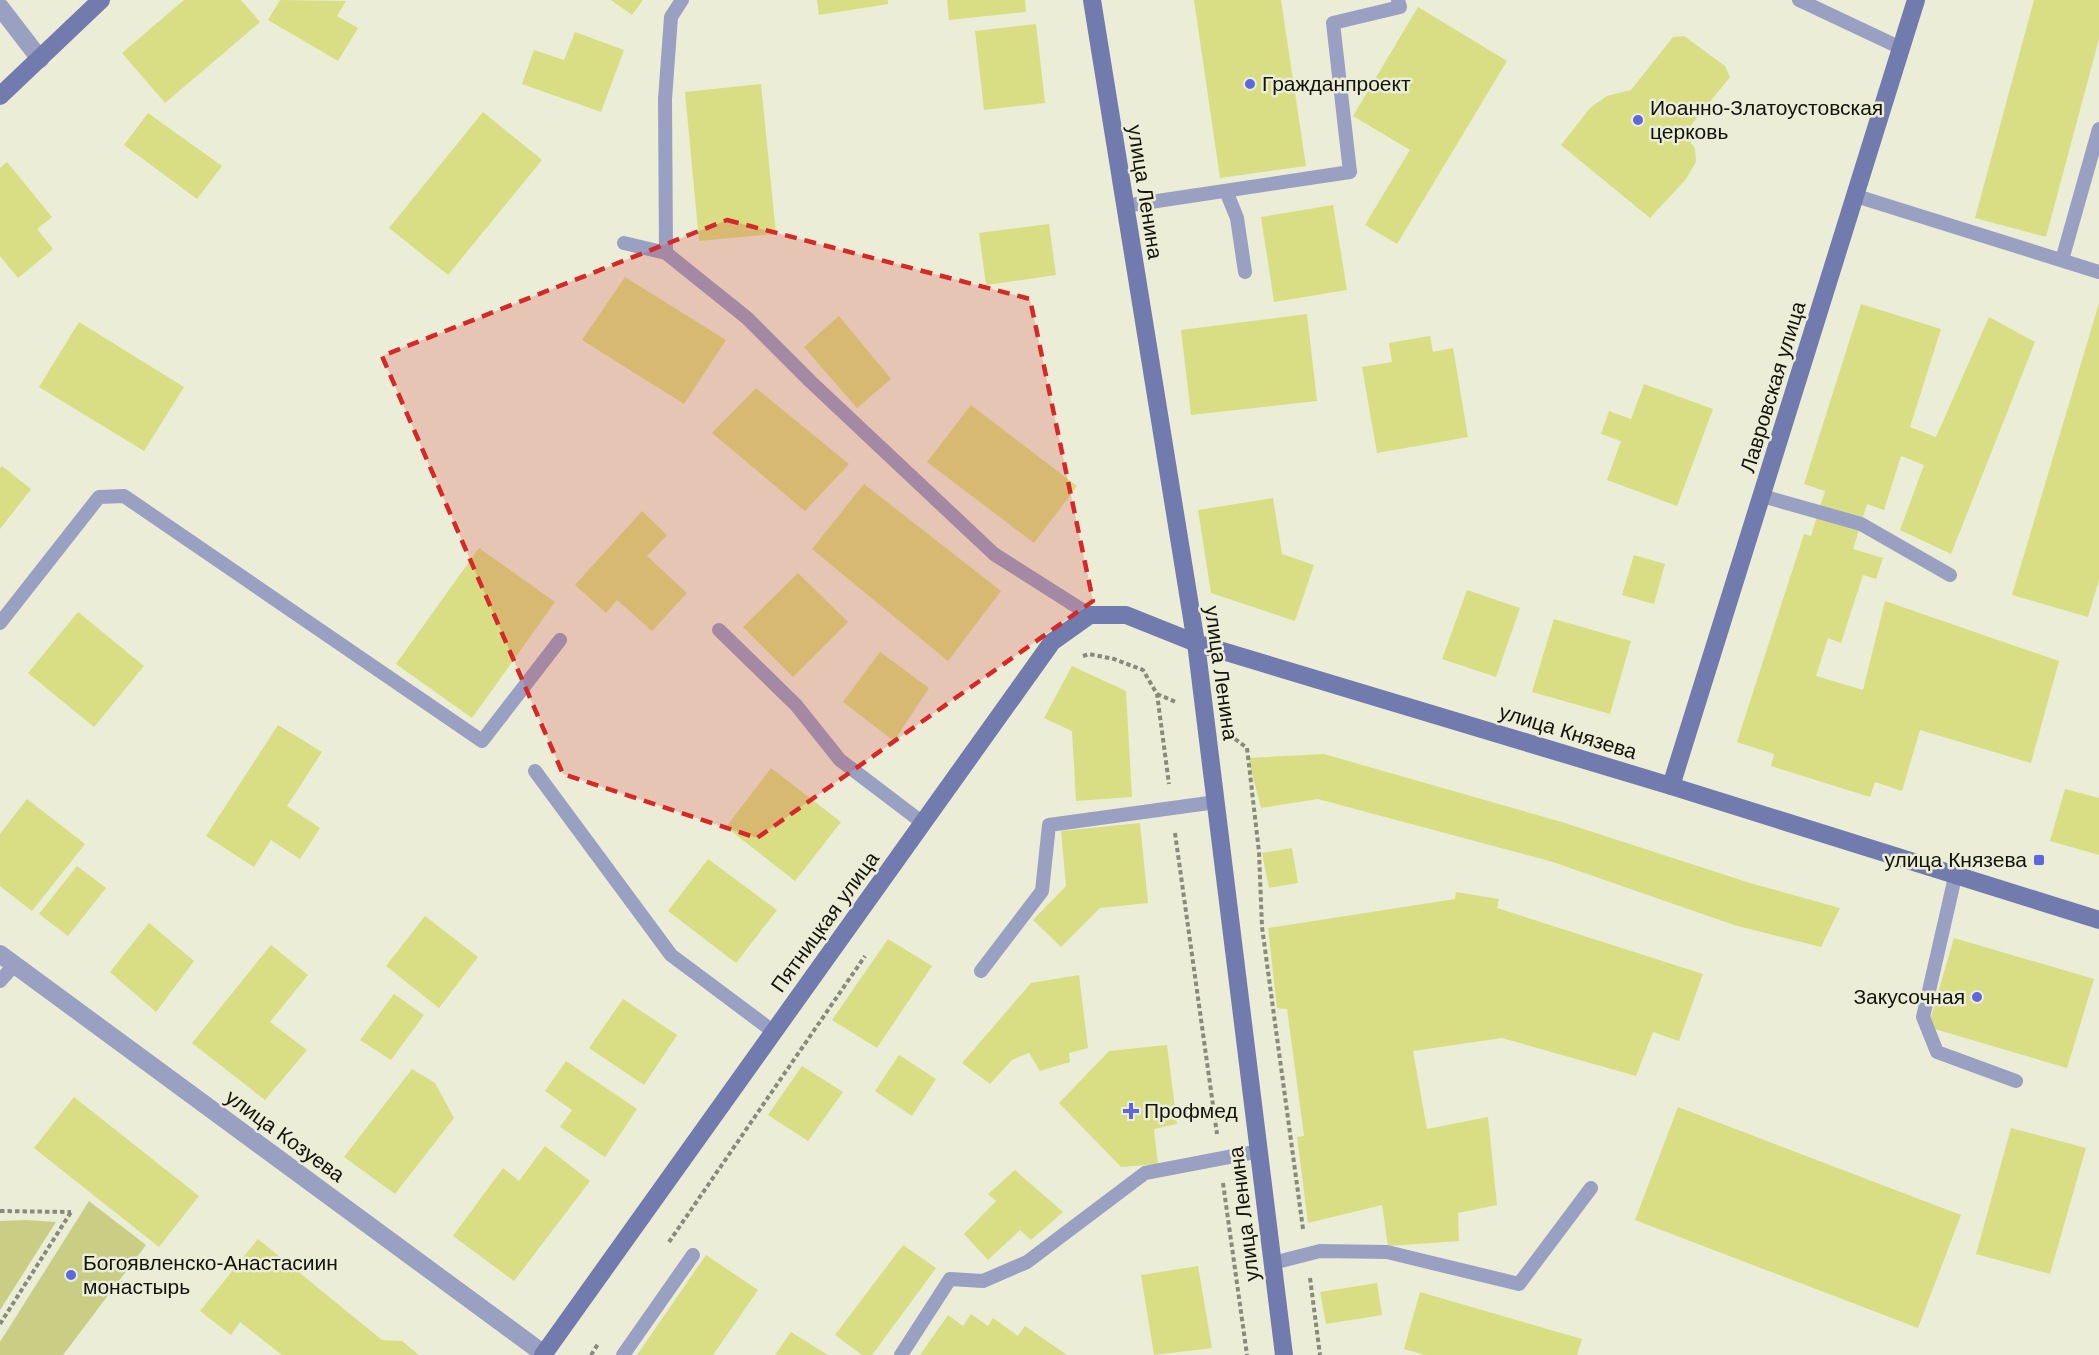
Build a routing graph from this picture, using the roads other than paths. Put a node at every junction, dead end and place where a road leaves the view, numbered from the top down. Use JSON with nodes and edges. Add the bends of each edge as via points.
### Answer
{"nodes":[{"id":1,"x":101,"y":0,"type":"edge"},
{"id":2,"x":682,"y":0,"type":"edge"},
{"id":3,"x":1092,"y":0,"type":"edge"},
{"id":4,"x":1398,"y":0,"type":"edge"},
{"id":5,"x":1799,"y":0,"type":"edge"},
{"id":6,"x":1916,"y":0,"type":"edge"},
{"id":7,"x":0,"y":7,"type":"edge"},
{"id":8,"x":1901,"y":48,"type":"junction"},
{"id":9,"x":40,"y":58,"type":"junction"},
{"id":10,"x":0,"y":96,"type":"edge"},
{"id":11,"x":2099,"y":129,"type":"edge"},
{"id":12,"x":1226,"y":191,"type":"junction"},
{"id":13,"x":1856,"y":196,"type":"junction"},
{"id":14,"x":1124,"y":206,"type":"junction"},
{"id":15,"x":624,"y":243,"type":"dead end"},
{"id":16,"x":666,"y":253,"type":"junction"},
{"id":17,"x":2062,"y":260,"type":"junction"},
{"id":18,"x":1245,"y":272,"type":"dead end"},
{"id":19,"x":2099,"y":272,"type":"edge"},
{"id":20,"x":1762,"y":496,"type":"junction"},
{"id":21,"x":1950,"y":575,"type":"dead end"},
{"id":22,"x":1090,"y":615,"type":"junction"},
{"id":23,"x":0,"y":623,"type":"edge"},
{"id":24,"x":719,"y":630,"type":"dead end"},
{"id":25,"x":560,"y":640,"type":"dead end"},
{"id":26,"x":1196,"y":643,"type":"junction"},
{"id":27,"x":535,"y":771,"type":"dead end"},
{"id":28,"x":1671,"y":786,"type":"junction"},
{"id":29,"x":1216,"y":802,"type":"junction"},
{"id":30,"x":924,"y":823,"type":"junction"},
{"id":31,"x":1955,"y":877,"type":"junction"},
{"id":32,"x":2099,"y":920,"type":"edge"},
{"id":33,"x":7,"y":959,"type":"edge"},
{"id":34,"x":981,"y":971,"type":"dead end"},
{"id":35,"x":0,"y":981,"type":"edge"},
{"id":36,"x":774,"y":1032,"type":"junction"},
{"id":37,"x":2016,"y":1081,"type":"dead end"},
{"id":38,"x":1260,"y":1151,"type":"junction"},
{"id":39,"x":1591,"y":1188,"type":"dead end"},
{"id":40,"x":693,"y":1255,"type":"dead end"},
{"id":41,"x":1273,"y":1263,"type":"junction"},
{"id":42,"x":543,"y":1354,"type":"edge"},
{"id":43,"x":623,"y":1355,"type":"edge"},
{"id":44,"x":901,"y":1355,"type":"edge"},
{"id":45,"x":1284,"y":1355,"type":"edge"}],
"edges":[{"from":1,"to":9,"type":"main road"},
{"from":2,"to":16,"type":"lane","via":[[671,17],[665,99]]},
{"from":3,"to":14,"type":"main road","name":"улица Ленина"},
{"from":4,"to":12,"type":"lane","via":[[1400,7],[1333,23],[1350,172]]},
{"from":5,"to":8,"type":"lane"},
{"from":6,"to":8,"type":"main road","name":"Лавровская улица"},
{"from":7,"to":9,"type":"street"},
{"from":8,"to":13,"type":"main road","name":"Лавровская улица"},
{"from":9,"to":10,"type":"main road"},
{"from":11,"to":17,"type":"lane"},
{"from":12,"to":14,"type":"lane"},
{"from":12,"to":18,"type":"lane","via":[[1237,218]]},
{"from":13,"to":17,"type":"lane"},
{"from":13,"to":20,"type":"main road","name":"Лавровская улица"},
{"from":14,"to":26,"type":"main road","name":"улица Ленина"},
{"from":15,"to":16,"type":"lane"},
{"from":16,"to":22,"type":"lane","via":[[747,318],[994,554]]},
{"from":17,"to":19,"type":"lane"},
{"from":20,"to":21,"type":"lane","via":[[1861,524]]},
{"from":20,"to":28,"type":"main road","name":"Лавровская улица"},
{"from":22,"to":26,"type":"main road","via":[[1126,615]]},
{"from":22,"to":30,"type":"main road","name":"Пятницкая улица","via":[[1052,642]]},
{"from":23,"to":25,"type":"lane","via":[[99,496],[124,496],[482,741]]},
{"from":24,"to":30,"type":"lane","via":[[796,705],[840,760]]},
{"from":26,"to":28,"type":"main road","name":"улица Князева"},
{"from":26,"to":29,"type":"main road","name":"улица Ленина"},
{"from":27,"to":36,"type":"lane","via":[[671,955]]},
{"from":28,"to":31,"type":"main road","name":"улица Князева"},
{"from":29,"to":34,"type":"lane","via":[[1049,825],[1042,891]]},
{"from":29,"to":38,"type":"main road","name":"улица Ленина"},
{"from":30,"to":36,"type":"main road","name":"Пятницкая улица"},
{"from":31,"to":32,"type":"main road","name":"улица Князева"},
{"from":31,"to":37,"type":"lane","via":[[1923,1017],[1937,1052]]},
{"from":33,"to":35,"type":"lane"},
{"from":33,"to":42,"type":"street","name":"улица Козуева"},
{"from":36,"to":42,"type":"main road","name":"Пятницкая улица"},
{"from":38,"to":41,"type":"main road","name":"улица Ленина"},
{"from":38,"to":44,"type":"lane","via":[[1145,1173],[1027,1262],[983,1281],[950,1279]]},
{"from":39,"to":41,"type":"lane","via":[[1519,1284],[1387,1252],[1320,1251]]},
{"from":40,"to":43,"type":"lane"},
{"from":41,"to":45,"type":"main road","name":"улица Ленина"}]}
